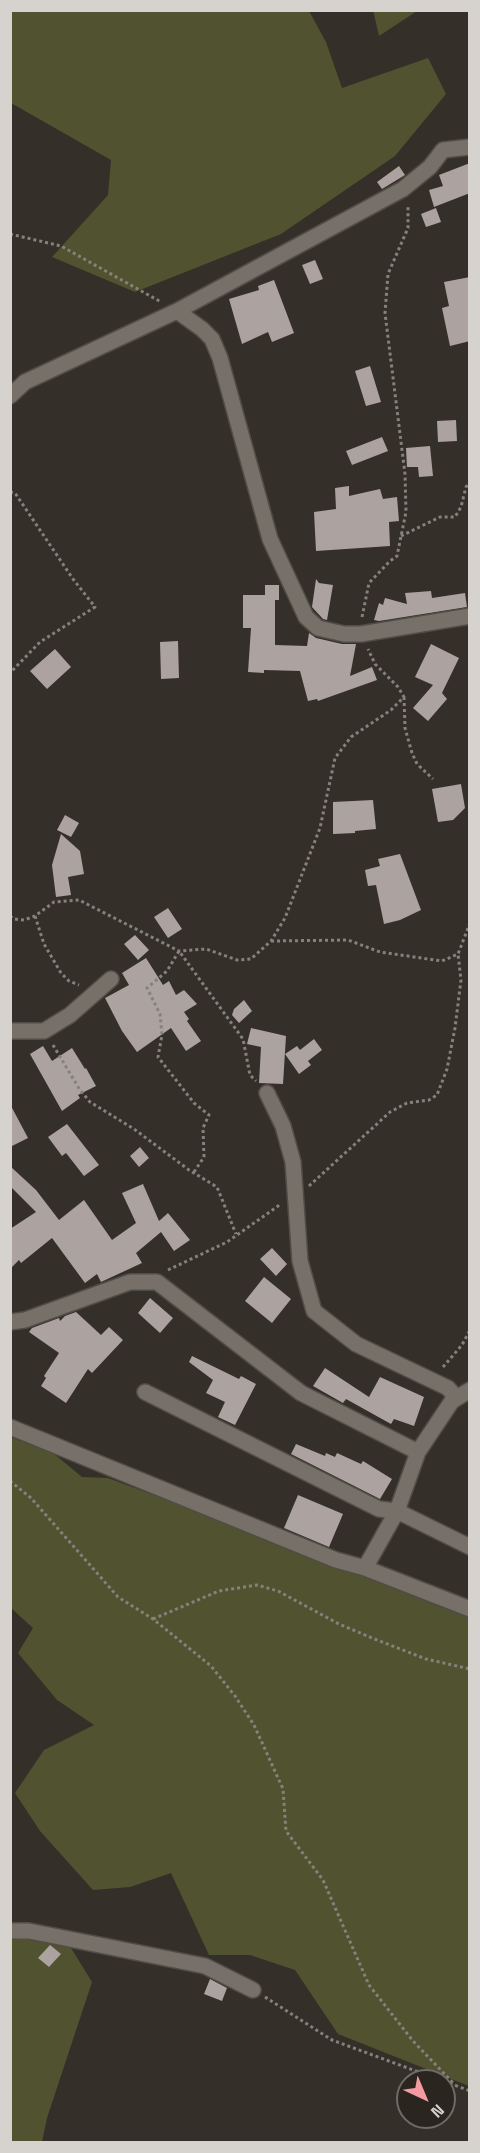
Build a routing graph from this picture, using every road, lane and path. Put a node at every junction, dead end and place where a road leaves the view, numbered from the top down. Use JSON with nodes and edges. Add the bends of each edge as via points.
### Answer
{"nodes":[{"id":1,"x":470,"y":147,"type":"edge"},
{"id":2,"x":403,"y":189,"type":"junction"},
{"id":3,"x":10,"y":234,"type":"edge"},
{"id":4,"x":177,"y":311,"type":"junction"},
{"id":5,"x":10,"y":396,"type":"edge"},
{"id":6,"x":470,"y":482,"type":"edge"},
{"id":7,"x":10,"y":492,"type":"edge"},
{"id":8,"x":401,"y":536,"type":"junction"},
{"id":9,"x":470,"y":616,"type":"edge"},
{"id":10,"x":361,"y":634,"type":"junction"},
{"id":11,"x":10,"y":673,"type":"edge"},
{"id":12,"x":404,"y":697,"type":"junction"},
{"id":13,"x":433,"y":779,"type":"dead end"},
{"id":14,"x":10,"y":916,"type":"edge"},
{"id":15,"x":35,"y":916,"type":"junction"},
{"id":16,"x":470,"y":923,"type":"edge"},
{"id":17,"x":271,"y":941,"type":"junction"},
{"id":18,"x":179,"y":951,"type":"junction"},
{"id":19,"x":458,"y":954,"type":"junction"},
{"id":20,"x":111,"y":979,"type":"dead end"},
{"id":21,"x":96,"y":993,"type":"junction"},
{"id":22,"x":10,"y":1031,"type":"edge"},
{"id":23,"x":44,"y":1031,"type":"junction"},
{"id":24,"x":267,"y":1093,"type":"joint"},
{"id":25,"x":194,"y":1172,"type":"junction"},
{"id":26,"x":294,"y":1195,"type":"junction"},
{"id":27,"x":236,"y":1235,"type":"junction"},
{"id":28,"x":157,"y":1282,"type":"junction"},
{"id":29,"x":10,"y":1322,"type":"edge"},
{"id":30,"x":470,"y":1330,"type":"edge"},
{"id":31,"x":431,"y":1381,"type":"junction"},
{"id":32,"x":470,"y":1390,"type":"edge"},
{"id":33,"x":145,"y":1392,"type":"dead end"},
{"id":34,"x":452,"y":1401,"type":"junction"},
{"id":35,"x":10,"y":1427,"type":"edge"},
{"id":36,"x":418,"y":1452,"type":"junction"},
{"id":37,"x":10,"y":1481,"type":"edge"},
{"id":38,"x":397,"y":1510,"type":"junction"},
{"id":39,"x":470,"y":1547,"type":"edge"},
{"id":40,"x":365,"y":1568,"type":"junction"},
{"id":41,"x":470,"y":1609,"type":"edge"},
{"id":42,"x":153,"y":1619,"type":"junction"},
{"id":43,"x":470,"y":1669,"type":"edge"},
{"id":44,"x":10,"y":1931,"type":"edge"},
{"id":45,"x":253,"y":1990,"type":"joint"},
{"id":46,"x":411,"y":2069,"type":"edge"},
{"id":47,"x":440,"y":2069,"type":"edge"},
{"id":48,"x":456,"y":2085,"type":"edge"},
{"id":49,"x":470,"y":2091,"type":"edge"}],
"edges":[{"from":1,"to":2,"type":"street","via":[[443,150]]},
{"from":2,"to":4,"type":"street"},
{"from":2,"to":8,"type":"path","via":[[409,207],[408,228],[388,274],[384,313],[405,474],[406,513]]},
{"from":3,"to":4,"type":"path","via":[[61,246]]},
{"from":4,"to":5,"type":"street","via":[[25,382]]},
{"from":4,"to":10,"type":"street","via":[[212,339],[270,539],[306,617],[318,628]]},
{"from":6,"to":8,"type":"path","via":[[455,517],[440,517]]},
{"from":7,"to":11,"type":"path","via":[[15,493],[95,608],[40,642]]},
{"from":8,"to":10,"type":"path","via":[[397,556],[369,583]]},
{"from":9,"to":10,"type":"street"},
{"from":10,"to":12,"type":"path","via":[[375,664]]},
{"from":12,"to":13,"type":"path","via":[[405,728],[412,753],[417,764]]},
{"from":12,"to":17,"type":"path","via":[[392,710],[351,737],[335,758],[320,828],[285,918]]},
{"from":14,"to":15,"type":"path","via":[[24,920]]},
{"from":15,"to":18,"type":"path","via":[[54,902],[79,900]]},
{"from":15,"to":21,"type":"path","via":[[44,944],[61,973]]},
{"from":16,"to":19,"type":"path"},
{"from":17,"to":18,"type":"path","via":[[251,958],[237,960],[206,949]]},
{"from":17,"to":19,"type":"path","via":[[348,940],[380,952],[442,961]]},
{"from":18,"to":24,"type":"path","via":[[243,1039],[250,1075]]},
{"from":18,"to":25,"type":"path","via":[[167,971],[147,988],[160,1014],[158,1057],[194,1103],[209,1115],[203,1128],[204,1157]]},
{"from":19,"to":26,"type":"path","via":[[461,980],[455,1028],[437,1095],[406,1103],[390,1112],[311,1185]]},
{"from":20,"to":21,"type":"street"},
{"from":21,"to":23,"type":"street"},
{"from":22,"to":23,"type":"street"},
{"from":23,"to":25,"type":"path","via":[[90,1102]]},
{"from":24,"to":26,"type":"street","via":[[283,1126],[293,1162]]},
{"from":25,"to":27,"type":"path","via":[[217,1187]]},
{"from":26,"to":27,"type":"path"},
{"from":26,"to":31,"type":"street","via":[[300,1261],[314,1311],[356,1344]]},
{"from":27,"to":28,"type":"path","via":[[168,1270]]},
{"from":28,"to":29,"type":"street","via":[[130,1282]]},
{"from":28,"to":36,"type":"street","via":[[301,1393]]},
{"from":30,"to":31,"type":"path"},
{"from":31,"to":34,"type":"street","via":[[452,1391]]},
{"from":32,"to":34,"type":"street"},
{"from":33,"to":38,"type":"street","via":[[379,1509]]},
{"from":34,"to":36,"type":"street"},
{"from":35,"to":40,"type":"street","via":[[336,1560]]},
{"from":36,"to":38,"type":"street"},
{"from":37,"to":42,"type":"path","via":[[31,1498],[118,1597]]},
{"from":38,"to":39,"type":"street"},
{"from":38,"to":40,"type":"street"},
{"from":40,"to":41,"type":"street"},
{"from":42,"to":43,"type":"path","via":[[219,1591],[257,1585],[426,1659]]},
{"from":42,"to":47,"type":"path","via":[[211,1666],[254,1725],[283,1789],[286,1831],[322,1880],[369,1985]]},
{"from":44,"to":45,"type":"street","via":[[29,1931],[206,1966]]},
{"from":45,"to":46,"type":"path","via":[[332,2040]]},
{"from":48,"to":49,"type":"path"}]}
